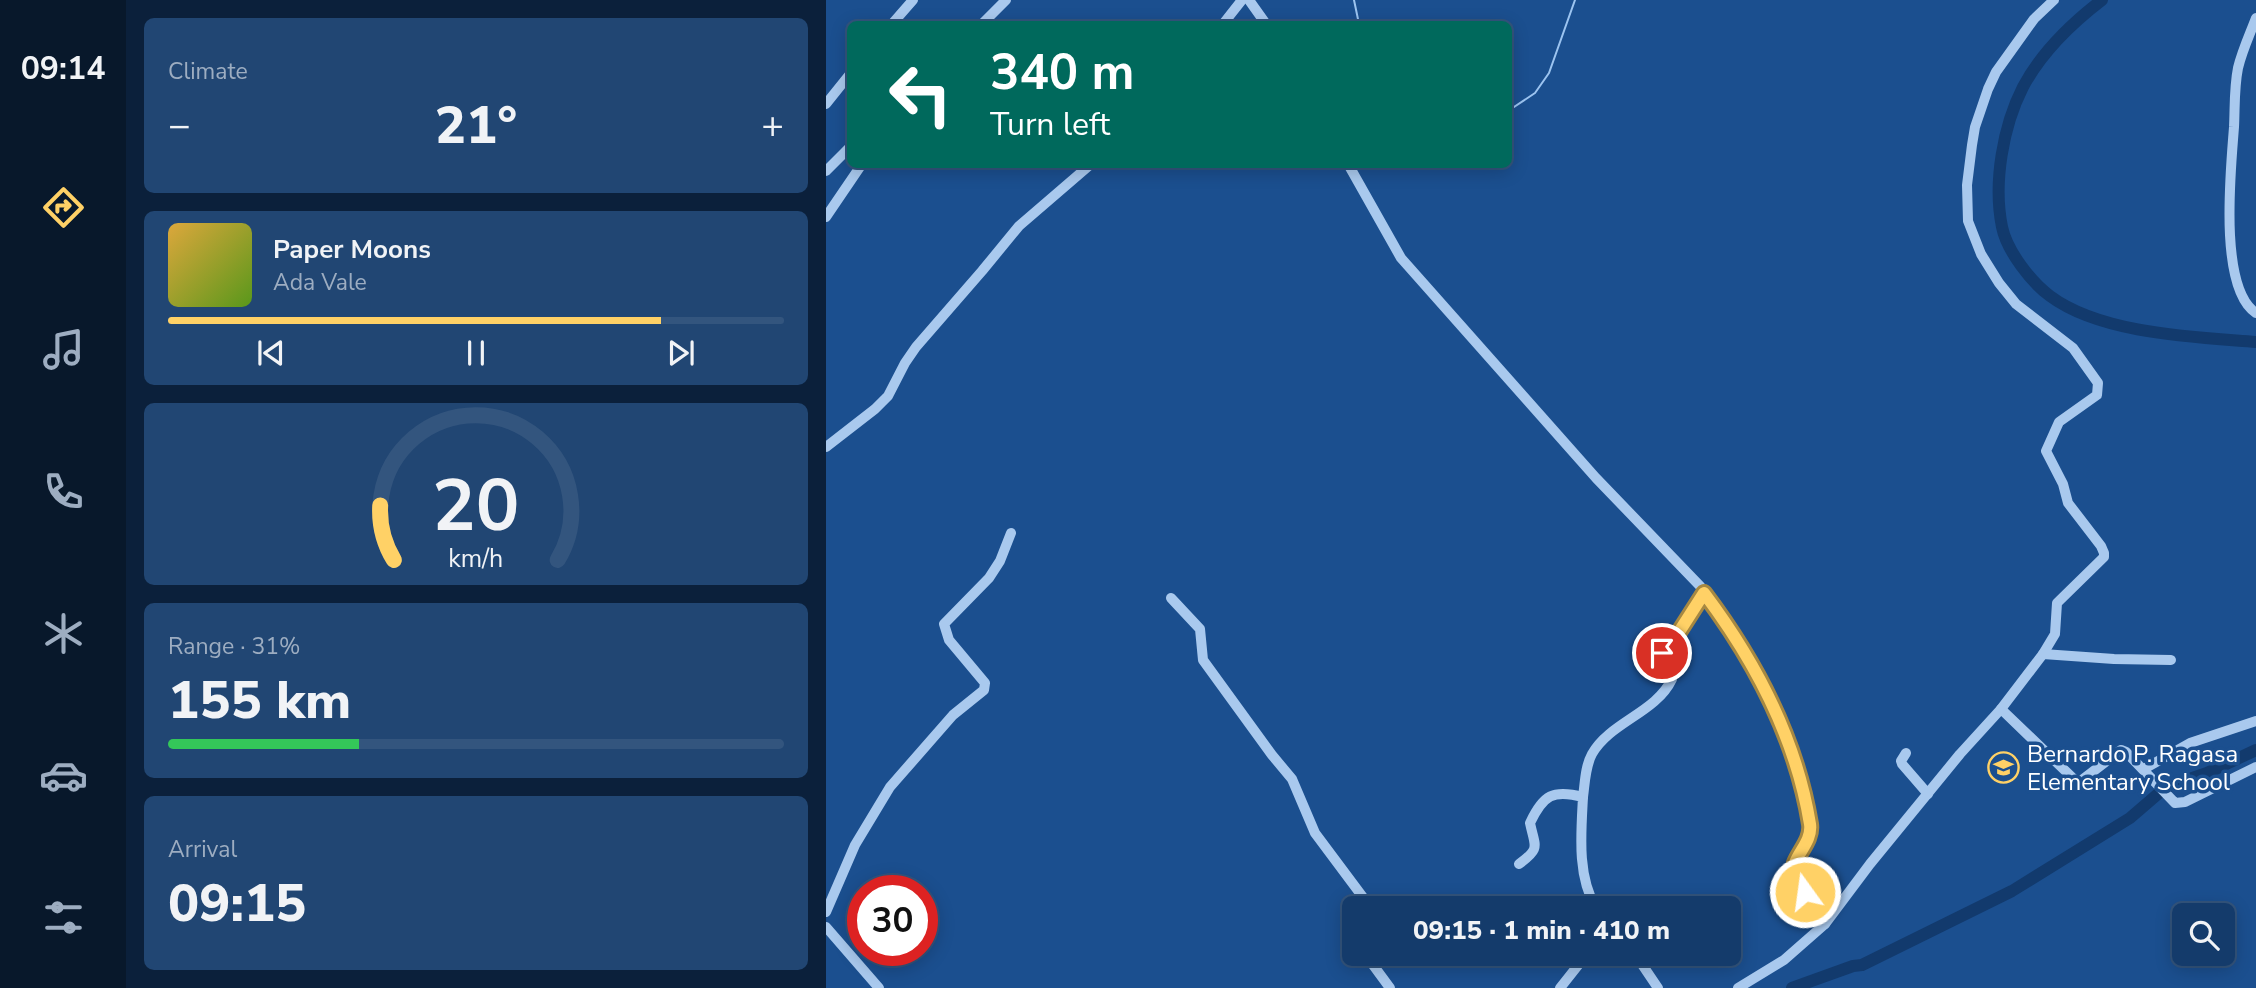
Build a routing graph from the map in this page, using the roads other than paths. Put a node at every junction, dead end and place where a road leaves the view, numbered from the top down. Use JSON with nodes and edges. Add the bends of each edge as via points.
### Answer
{"nodes":[{"id":1,"x":913,"y":0,"type":"edge"},
{"id":2,"x":1006,"y":0,"type":"edge"},
{"id":3,"x":1242,"y":0,"type":"edge"},
{"id":4,"x":1249,"y":0,"type":"edge"},
{"id":5,"x":2054,"y":0,"type":"edge"},
{"id":6,"x":2256,"y":18,"type":"edge"},
{"id":7,"x":895,"y":21,"type":"edge"},
{"id":8,"x":985,"y":21,"type":"edge"},
{"id":9,"x":1225,"y":21,"type":"edge"},
{"id":10,"x":1264,"y":21,"type":"edge"},
{"id":11,"x":847,"y":78,"type":"edge"},
{"id":12,"x":826,"y":104,"type":"edge"},
{"id":13,"x":847,"y":150,"type":"edge"},
{"id":14,"x":859,"y":168,"type":"edge"},
{"id":15,"x":1086,"y":168,"type":"edge"},
{"id":16,"x":1350,"y":168,"type":"edge"},
{"id":17,"x":826,"y":171,"type":"edge"},
{"id":18,"x":826,"y":217,"type":"edge"},
{"id":19,"x":2256,"y":313,"type":"edge"},
{"id":20,"x":826,"y":447,"type":"edge"},
{"id":21,"x":1011,"y":533,"type":"dead end"},
{"id":22,"x":1704,"y":593,"type":"junction"},
{"id":23,"x":1171,"y":598,"type":"dead end"},
{"id":24,"x":2043,"y":654,"type":"junction"},
{"id":25,"x":2171,"y":660,"type":"dead end"},
{"id":26,"x":2001,"y":709,"type":"junction"},
{"id":27,"x":2256,"y":721,"type":"edge"},
{"id":28,"x":1906,"y":753,"type":"dead end"},
{"id":29,"x":2256,"y":767,"type":"edge"},
{"id":30,"x":2144,"y":769,"type":"junction"},
{"id":31,"x":1928,"y":794,"type":"junction"},
{"id":32,"x":1583,"y":797,"type":"junction"},
{"id":33,"x":1518,"y":864,"type":"dead end"},
{"id":34,"x":1362,"y":896,"type":"edge"},
{"id":35,"x":1591,"y":896,"type":"edge"},
{"id":36,"x":826,"y":912,"type":"edge"},
{"id":37,"x":1825,"y":924,"type":"junction"},
{"id":38,"x":826,"y":927,"type":"edge"},
{"id":39,"x":1374,"y":966,"type":"edge"},
{"id":40,"x":1577,"y":966,"type":"edge"},
{"id":41,"x":1643,"y":966,"type":"edge"},
{"id":42,"x":878,"y":988,"type":"edge"},
{"id":43,"x":1390,"y":988,"type":"edge"},
{"id":44,"x":1560,"y":988,"type":"edge"},
{"id":45,"x":1658,"y":988,"type":"edge"},
{"id":46,"x":1738,"y":988,"type":"edge"}],
"edges":[{"from":1,"to":7,"type":"street"},
{"from":2,"to":8,"type":"street"},
{"from":3,"to":9,"type":"street"},
{"from":4,"to":10,"type":"street"},
{"from":5,"to":24,"type":"street","via":[[2034,19],[1988,89],[1975,127],[1967,185],[1968,221],[1989,268],[2016,304],[2073,348],[2098,383],[2097,395],[2059,422],[2046,451],[2068,503],[2101,546],[2104,557],[2057,603],[2055,634]]},
{"from":6,"to":19,"type":"street","via":[[2235,89],[2229,178],[2234,269],[2244,299]]},
{"from":11,"to":12,"type":"street"},
{"from":13,"to":17,"type":"street"},
{"from":14,"to":18,"type":"street"},
{"from":15,"to":20,"type":"street","via":[[1018,226],[916,347],[888,396]]},
{"from":16,"to":22,"type":"street","via":[[1401,258]]},
{"from":21,"to":36,"type":"street","via":[[989,578],[943,624],[949,640],[985,683],[984,690],[945,722],[890,787],[855,845]]},
{"from":22,"to":32,"type":"street","via":[[1662,653],[1672,679],[1595,750]]},
{"from":22,"to":37,"type":"street","via":[[1735,634],[1782,724],[1810,826],[1794,876]]},
{"from":23,"to":34,"type":"street","via":[[1200,629],[1203,660],[1292,779],[1315,833]]},
{"from":24,"to":25,"type":"street"},
{"from":24,"to":26,"type":"street"},
{"from":26,"to":30,"type":"street","via":[[2076,782],[2121,750]]},
{"from":26,"to":31,"type":"street"},
{"from":27,"to":30,"type":"street","via":[[2190,743]]},
{"from":28,"to":31,"type":"street","via":[[1902,764]]},
{"from":29,"to":30,"type":"street","via":[[2175,803]]},
{"from":31,"to":37,"type":"street"},
{"from":32,"to":33,"type":"street","via":[[1559,793],[1546,799],[1530,823],[1534,852]]},
{"from":32,"to":35,"type":"street","via":[[1581,857]]},
{"from":37,"to":46,"type":"street","via":[[1784,960]]},
{"from":38,"to":42,"type":"street"},
{"from":39,"to":43,"type":"street"},
{"from":40,"to":44,"type":"street"},
{"from":41,"to":45,"type":"street"}]}
